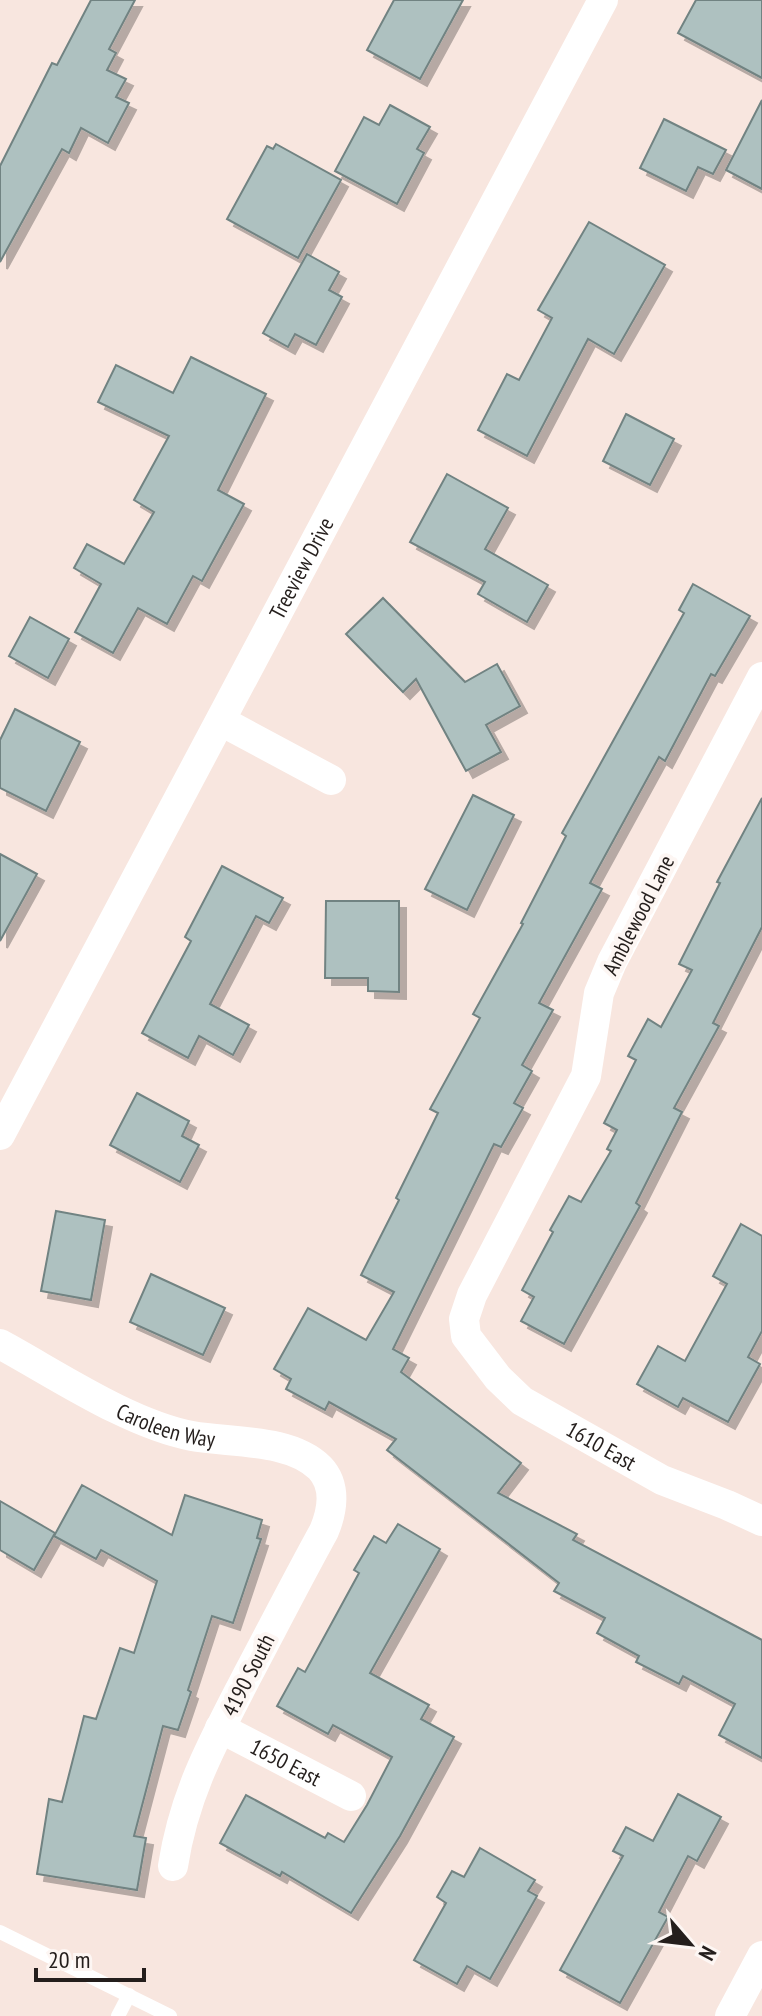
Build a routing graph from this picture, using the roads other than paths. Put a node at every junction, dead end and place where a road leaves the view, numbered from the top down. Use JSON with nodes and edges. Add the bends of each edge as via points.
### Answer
{"nodes":[{"id":1,"x":603,"y":0,"type":"edge"},
{"id":2,"x":762,"y":677,"type":"edge"},
{"id":3,"x":221,"y":721,"type":"junction"},
{"id":4,"x":331,"y":780,"type":"dead end"},
{"id":5,"x":0,"y":1135,"type":"edge"},
{"id":6,"x":466,"y":1336,"type":"joint"},
{"id":7,"x":0,"y":1344,"type":"edge"},
{"id":8,"x":330,"y":1489,"type":"joint"},
{"id":9,"x":762,"y":1521,"type":"edge"},
{"id":10,"x":220,"y":1728,"type":"junction"},
{"id":11,"x":351,"y":1796,"type":"dead end"},
{"id":12,"x":173,"y":1866,"type":"dead end"},
{"id":13,"x":0,"y":1932,"type":"edge"},
{"id":14,"x":762,"y":1956,"type":"edge"},
{"id":15,"x":129,"y":1995,"type":"junction"},
{"id":16,"x":118,"y":2016,"type":"edge"},
{"id":17,"x":170,"y":2016,"type":"edge"},
{"id":18,"x":730,"y":2016,"type":"edge"}],
"edges":[{"from":1,"to":3,"type":"street","name":"Treeview Drive"},
{"from":2,"to":6,"type":"street","name":"Amblewood Lane","via":[[612,962],[599,993],[586,1076],[472,1295],[464,1319]]},
{"from":3,"to":4,"type":"street"},
{"from":3,"to":5,"type":"street","name":"Treeview Drive"},
{"from":6,"to":9,"type":"street","name":"1610 East","via":[[522,1401],[662,1480]]},
{"from":7,"to":8,"type":"street","name":"Caroleen Way","via":[[161,1427],[305,1457],[320,1469]]},
{"from":8,"to":10,"type":"street","name":"4190 South","via":[[324,1531]]},
{"from":10,"to":11,"type":"street","name":"1650 East"},
{"from":10,"to":12,"type":"street","name":"4190 South","via":[[188,1799]]},
{"from":13,"to":15,"type":"lane"},
{"from":14,"to":18,"type":"street"},
{"from":15,"to":16,"type":"lane"},
{"from":15,"to":17,"type":"lane"}]}
